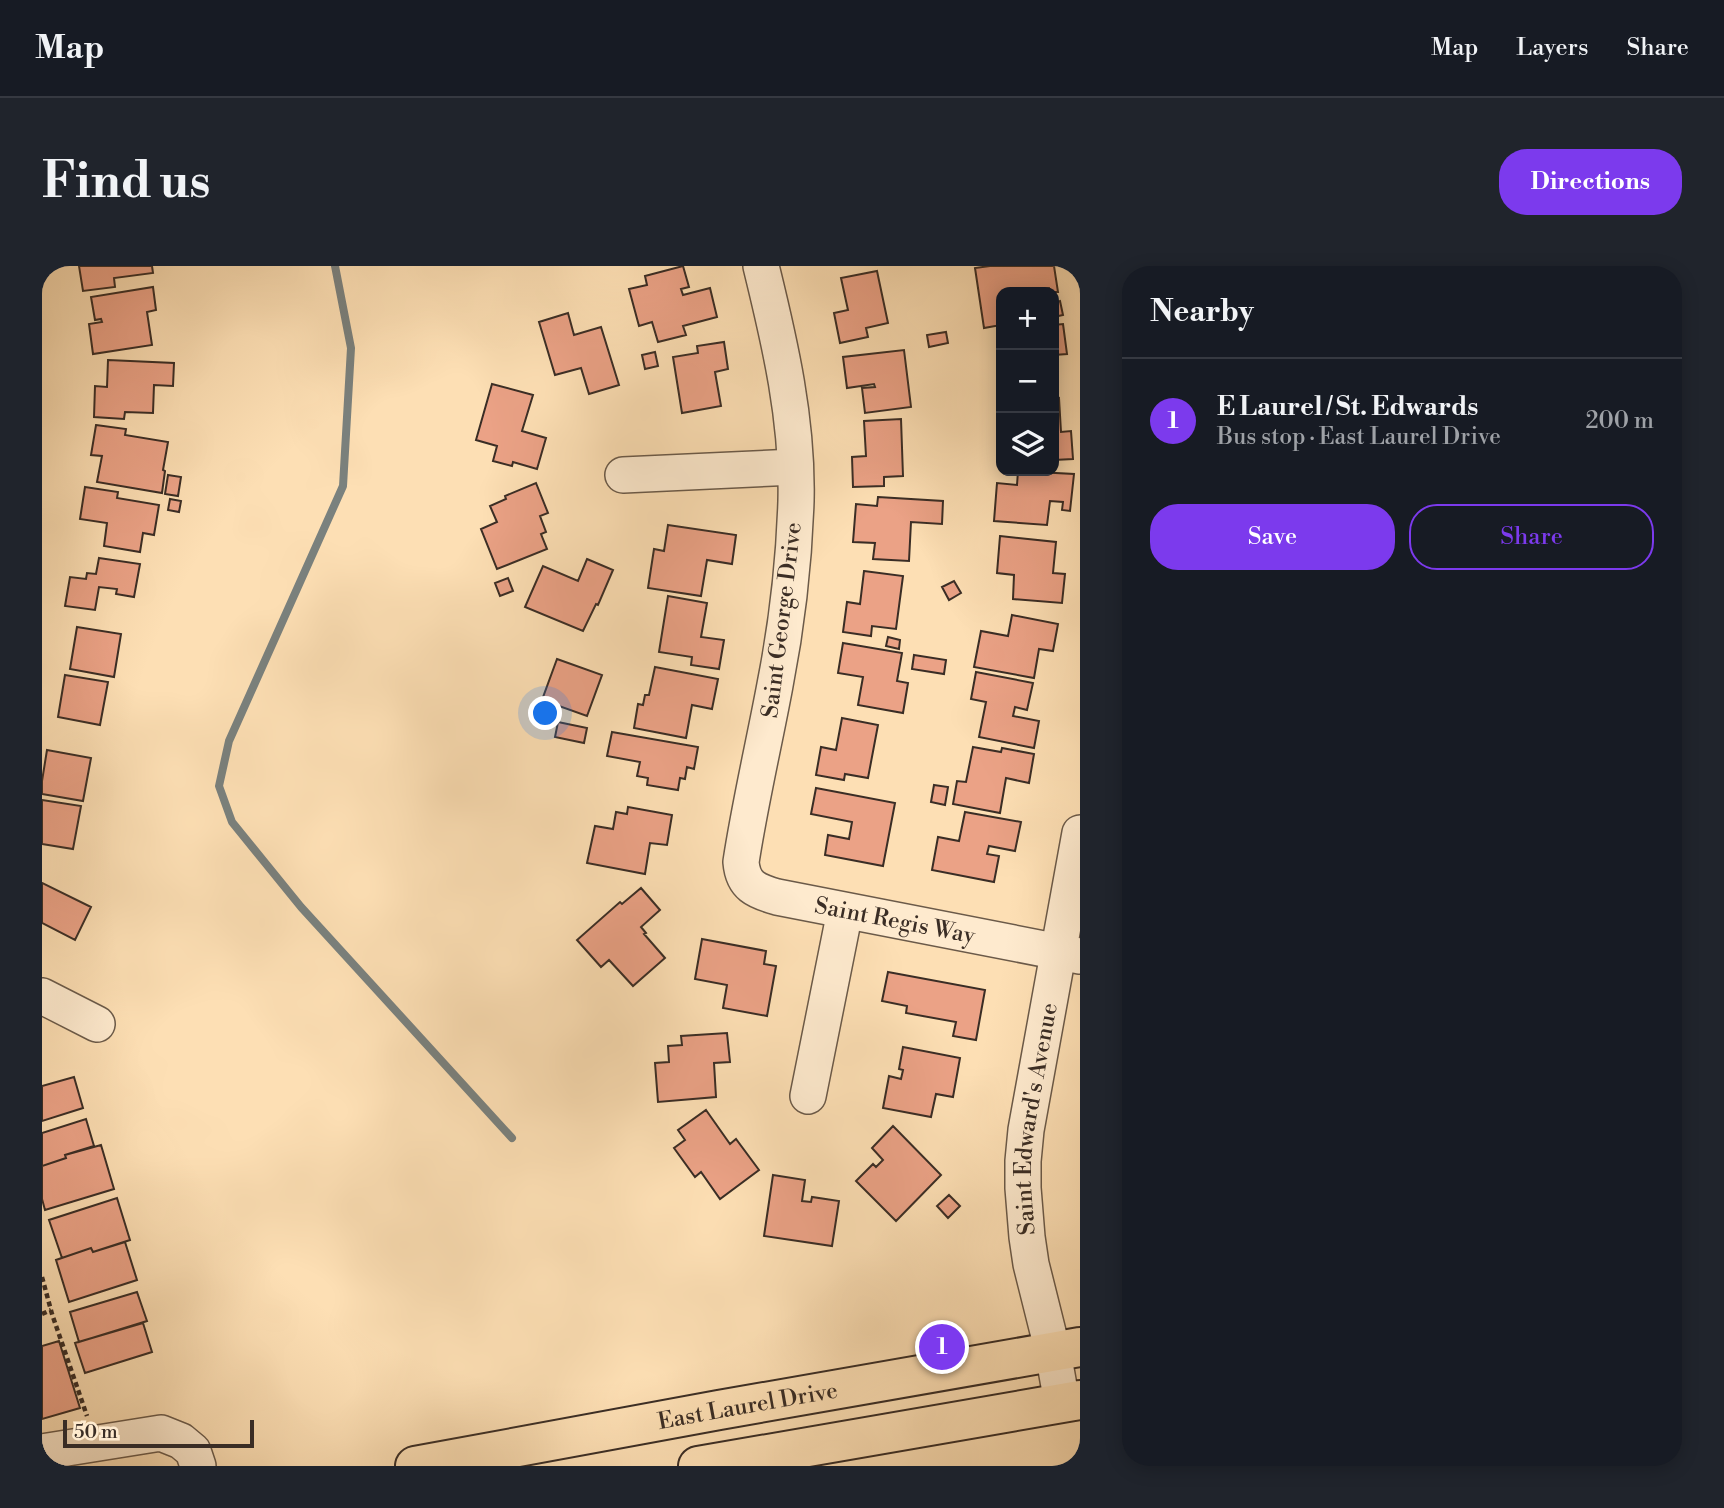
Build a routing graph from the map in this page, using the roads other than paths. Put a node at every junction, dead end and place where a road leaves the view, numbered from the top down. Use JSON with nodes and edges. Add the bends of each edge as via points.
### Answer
{"nodes":[{"id":1,"x":761,"y":266,"type":"edge"},
{"id":2,"x":795,"y":467,"type":"junction"},
{"id":3,"x":623,"y":475,"type":"dead end"},
{"id":4,"x":1080,"y":833,"type":"edge"},
{"id":5,"x":743,"y":850,"type":"joint"},
{"id":6,"x":845,"y":911,"type":"junction"},
{"id":7,"x":1069,"y":954,"type":"edge"},
{"id":8,"x":42,"y":996,"type":"edge"},
{"id":9,"x":97,"y":1024,"type":"dead end"},
{"id":10,"x":808,"y":1096,"type":"dead end"},
{"id":11,"x":1067,"y":1350,"type":"edge"},
{"id":12,"x":1071,"y":1401,"type":"edge"},
{"id":13,"x":42,"y":1452,"type":"edge"},
{"id":14,"x":198,"y":1466,"type":"edge"},
{"id":15,"x":415,"y":1466,"type":"edge"},
{"id":16,"x":698,"y":1466,"type":"edge"}],
"edges":[{"from":1,"to":2,"type":"street","name":"Saint George Drive","via":[[784,364]]},
{"from":2,"to":3,"type":"street"},
{"from":2,"to":5,"type":"street","name":"Saint George Drive","via":[[794,542],[785,631]]},
{"from":4,"to":7,"type":"street","name":"Saint Edward's Avenue"},
{"from":5,"to":6,"type":"street","name":"Saint Regis Way","via":[[742,873],[762,893]]},
{"from":6,"to":7,"type":"street","name":"Saint Regis Way"},
{"from":6,"to":10,"type":"street"},
{"from":7,"to":11,"type":"street","name":"Saint Edward's Avenue","via":[[1026,1129],[1023,1161],[1031,1264]]},
{"from":8,"to":9,"type":"street"},
{"from":11,"to":12,"type":"street","name":"Saint Edward's Avenue"},
{"from":11,"to":15,"type":"main road","name":"East Laurel Drive"},
{"from":12,"to":16,"type":"main road"},
{"from":13,"to":14,"type":"street","via":[[161,1433],[193,1451]]}]}
